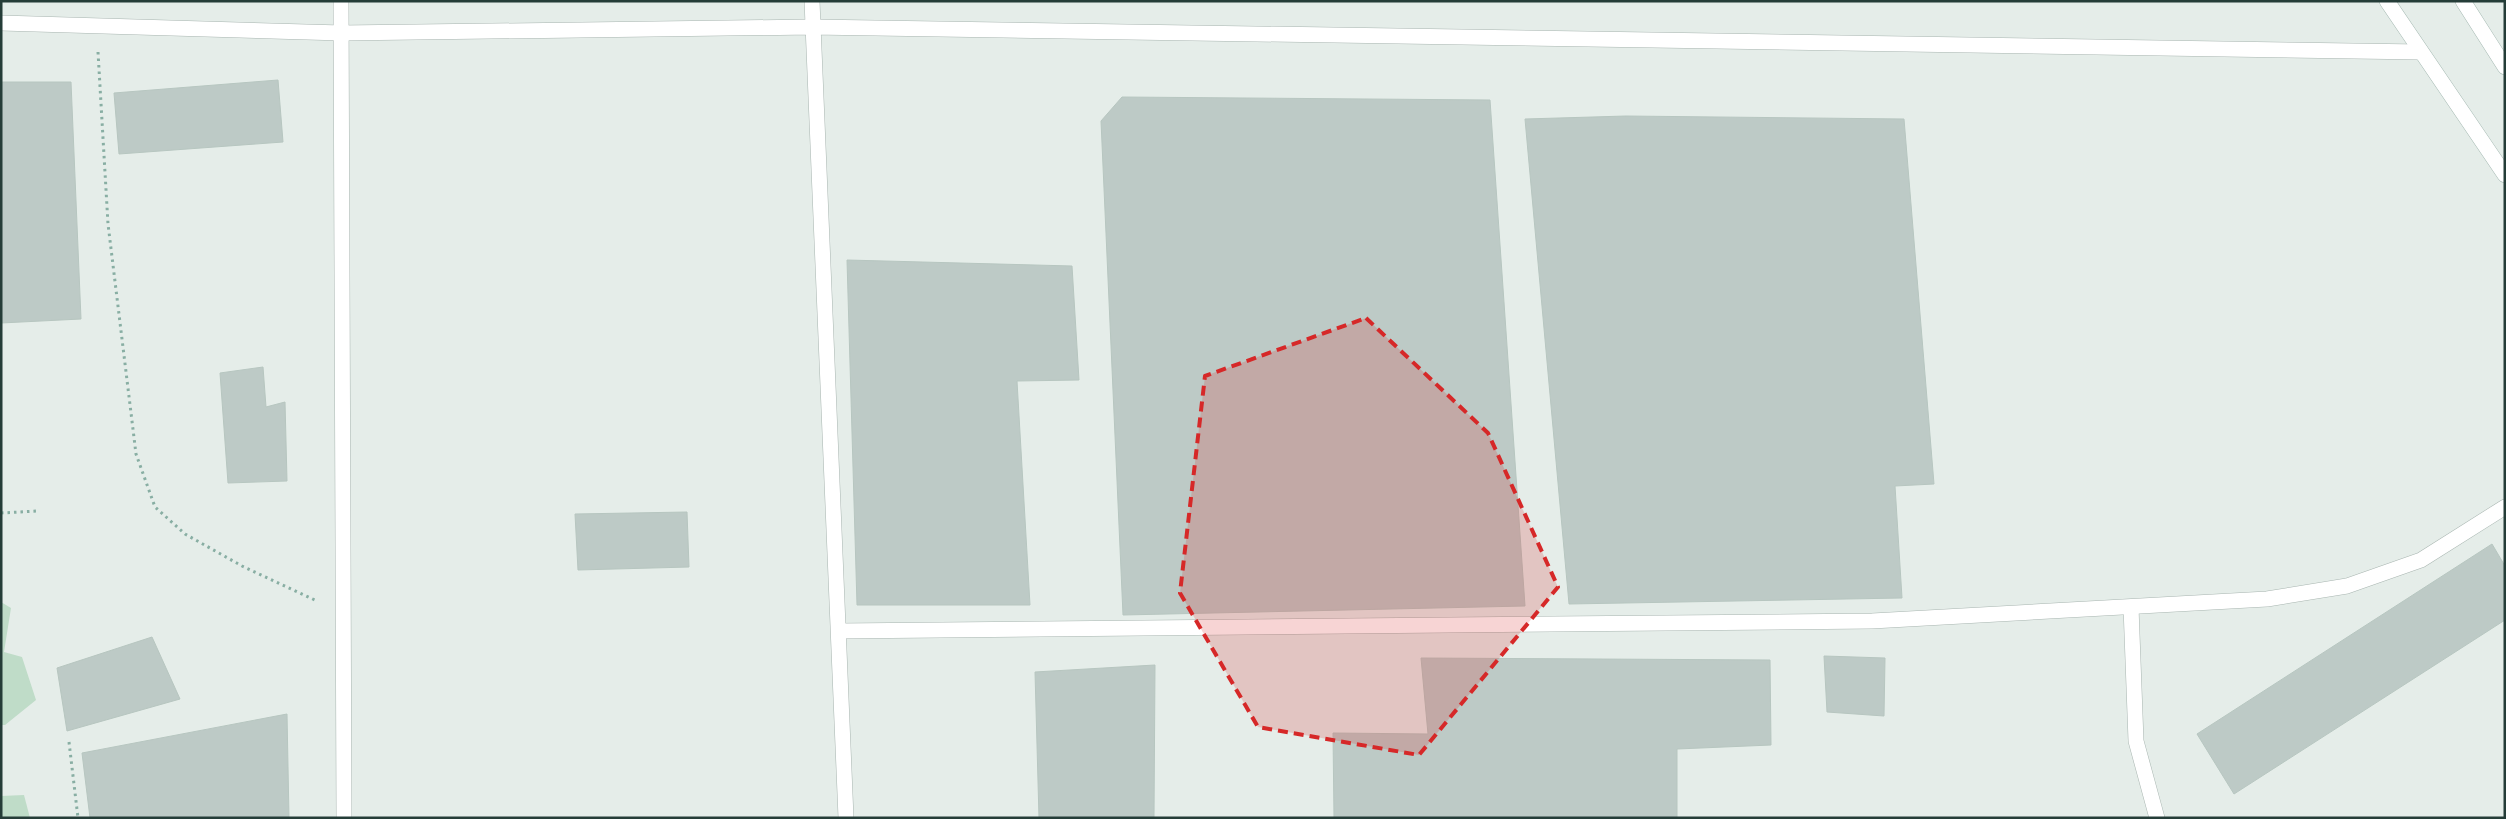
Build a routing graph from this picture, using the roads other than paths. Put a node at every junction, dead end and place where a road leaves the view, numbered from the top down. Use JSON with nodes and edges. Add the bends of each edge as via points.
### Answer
{"nodes":[{"id":1,"x":341,"y":1,"type":"edge"},
{"id":2,"x":812,"y":1,"type":"edge"},
{"id":3,"x":2387,"y":1,"type":"edge"},
{"id":4,"x":2463,"y":1,"type":"edge"},
{"id":5,"x":1,"y":23,"type":"edge"},
{"id":6,"x":812,"y":27,"type":"junction"},
{"id":7,"x":342,"y":33,"type":"junction"},
{"id":8,"x":2421,"y":52,"type":"junction"},
{"id":9,"x":2505,"y":67,"type":"edge"},
{"id":10,"x":2505,"y":176,"type":"edge"},
{"id":11,"x":2505,"y":506,"type":"edge"},
{"id":12,"x":2131,"y":606,"type":"junction"},
{"id":13,"x":839,"y":632,"type":"junction"},
{"id":14,"x":344,"y":818,"type":"edge"},
{"id":15,"x":846,"y":818,"type":"edge"},
{"id":16,"x":2157,"y":818,"type":"edge"}],
"edges":[{"from":1,"to":7,"type":"street"},
{"from":2,"to":6,"type":"street"},
{"from":3,"to":8,"type":"street"},
{"from":4,"to":9,"type":"street"},
{"from":5,"to":7,"type":"street"},
{"from":6,"to":7,"type":"street"},
{"from":6,"to":8,"type":"street"},
{"from":6,"to":13,"type":"street"},
{"from":7,"to":14,"type":"street"},
{"from":8,"to":10,"type":"street"},
{"from":11,"to":12,"type":"street","via":[[2421,560],[2347,586],[2267,599]]},
{"from":12,"to":13,"type":"street","via":[[1872,621]]},
{"from":12,"to":16,"type":"street","via":[[2136,741]]},
{"from":13,"to":15,"type":"street"}]}
